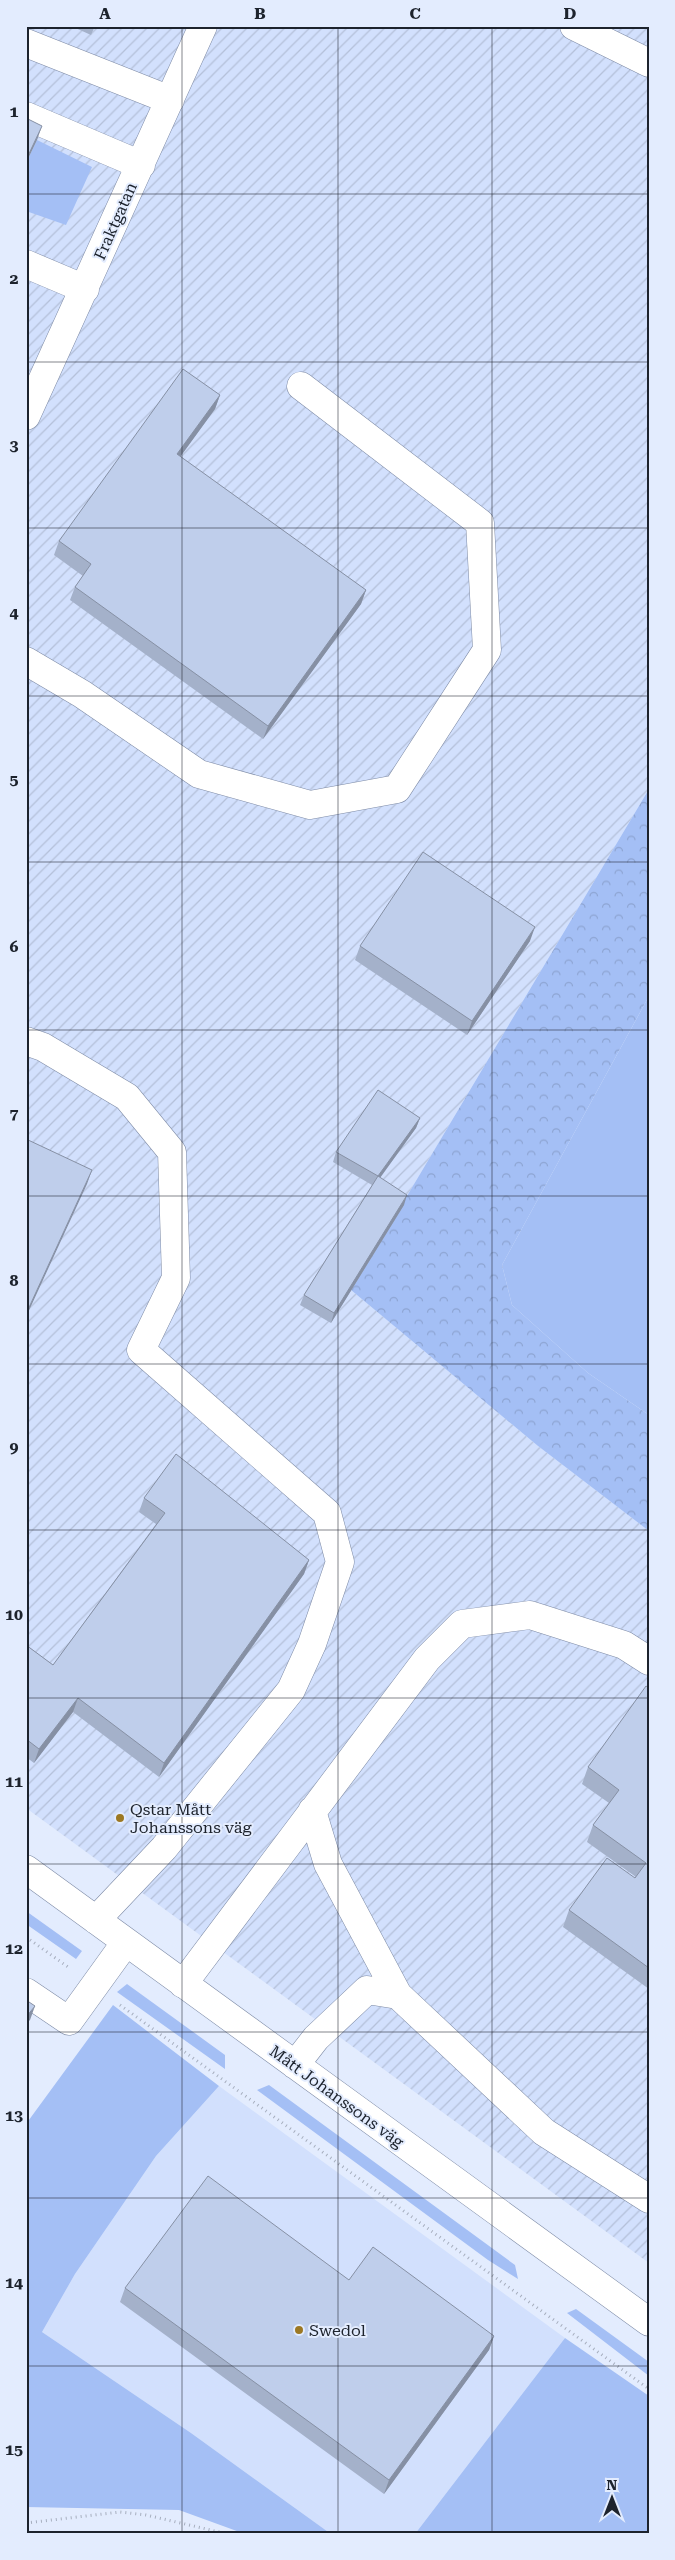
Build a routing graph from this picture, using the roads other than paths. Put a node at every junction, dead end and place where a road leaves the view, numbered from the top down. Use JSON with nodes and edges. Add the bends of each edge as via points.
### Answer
{"nodes":[{"id":1,"x":203,"y":26,"type":"edge"},
{"id":2,"x":574,"y":26,"type":"edge"},
{"id":3,"x":26,"y":43,"type":"edge"},
{"id":4,"x":649,"y":63,"type":"edge"},
{"id":5,"x":170,"y":100,"type":"junction"},
{"id":6,"x":26,"y":116,"type":"edge"},
{"id":7,"x":140,"y":165,"type":"junction"},
{"id":8,"x":26,"y":264,"type":"edge"},
{"id":9,"x":85,"y":289,"type":"junction"},
{"id":10,"x":301,"y":386,"type":"dead end"},
{"id":11,"x":26,"y":416,"type":"edge"},
{"id":12,"x":26,"y":661,"type":"edge"},
{"id":13,"x":26,"y":1041,"type":"edge"},
{"id":14,"x":649,"y":1661,"type":"edge"},
{"id":15,"x":312,"y":1811,"type":"junction"},
{"id":16,"x":26,"y":1869,"type":"edge"},
{"id":17,"x":96,"y":1920,"type":"junction"},
{"id":18,"x":126,"y":1942,"type":"junction"},
{"id":19,"x":183,"y":1984,"type":"junction"},
{"id":20,"x":26,"y":1992,"type":"edge"},
{"id":21,"x":398,"y":1995,"type":"junction"},
{"id":22,"x":295,"y":2066,"type":"junction"},
{"id":23,"x":649,"y":2199,"type":"edge"},
{"id":24,"x":649,"y":2322,"type":"edge"}],
"edges":[{"from":1,"to":5,"type":"street","name":"Fraktgatan"},
{"from":2,"to":4,"type":"street"},
{"from":3,"to":5,"type":"street"},
{"from":5,"to":7,"type":"street","name":"Fraktgatan"},
{"from":6,"to":7,"type":"street"},
{"from":7,"to":9,"type":"street","name":"Fraktgatan"},
{"from":8,"to":9,"type":"street"},
{"from":9,"to":11,"type":"street","name":"Fraktgatan"},
{"from":10,"to":12,"type":"street","via":[[480,523],[488,650],[397,789],[310,805],[200,774],[82,694]]},
{"from":13,"to":17,"type":"street","via":[[43,1047],[127,1097],[172,1152],[176,1278],[141,1350],[327,1513],[340,1562],[312,1644],[291,1690],[164,1848]]},
{"from":14,"to":15,"type":"street","via":[[624,1645],[530,1615],[462,1624],[427,1659]]},
{"from":15,"to":19,"type":"street"},
{"from":15,"to":21,"type":"street","via":[[328,1864]]},
{"from":16,"to":17,"type":"street","name":"Mått Johanssons väg"},
{"from":17,"to":18,"type":"street","name":"Mått Johanssons väg"},
{"from":18,"to":19,"type":"street","name":"Mått Johanssons väg"},
{"from":18,"to":20,"type":"street","via":[[69,2021]]},
{"from":19,"to":22,"type":"street","name":"Mått Johanssons väg"},
{"from":21,"to":22,"type":"street","via":[[367,1990],[316,2038]]},
{"from":21,"to":23,"type":"street","via":[[544,2132]]},
{"from":22,"to":24,"type":"street","name":"Mått Johanssons väg"}]}
